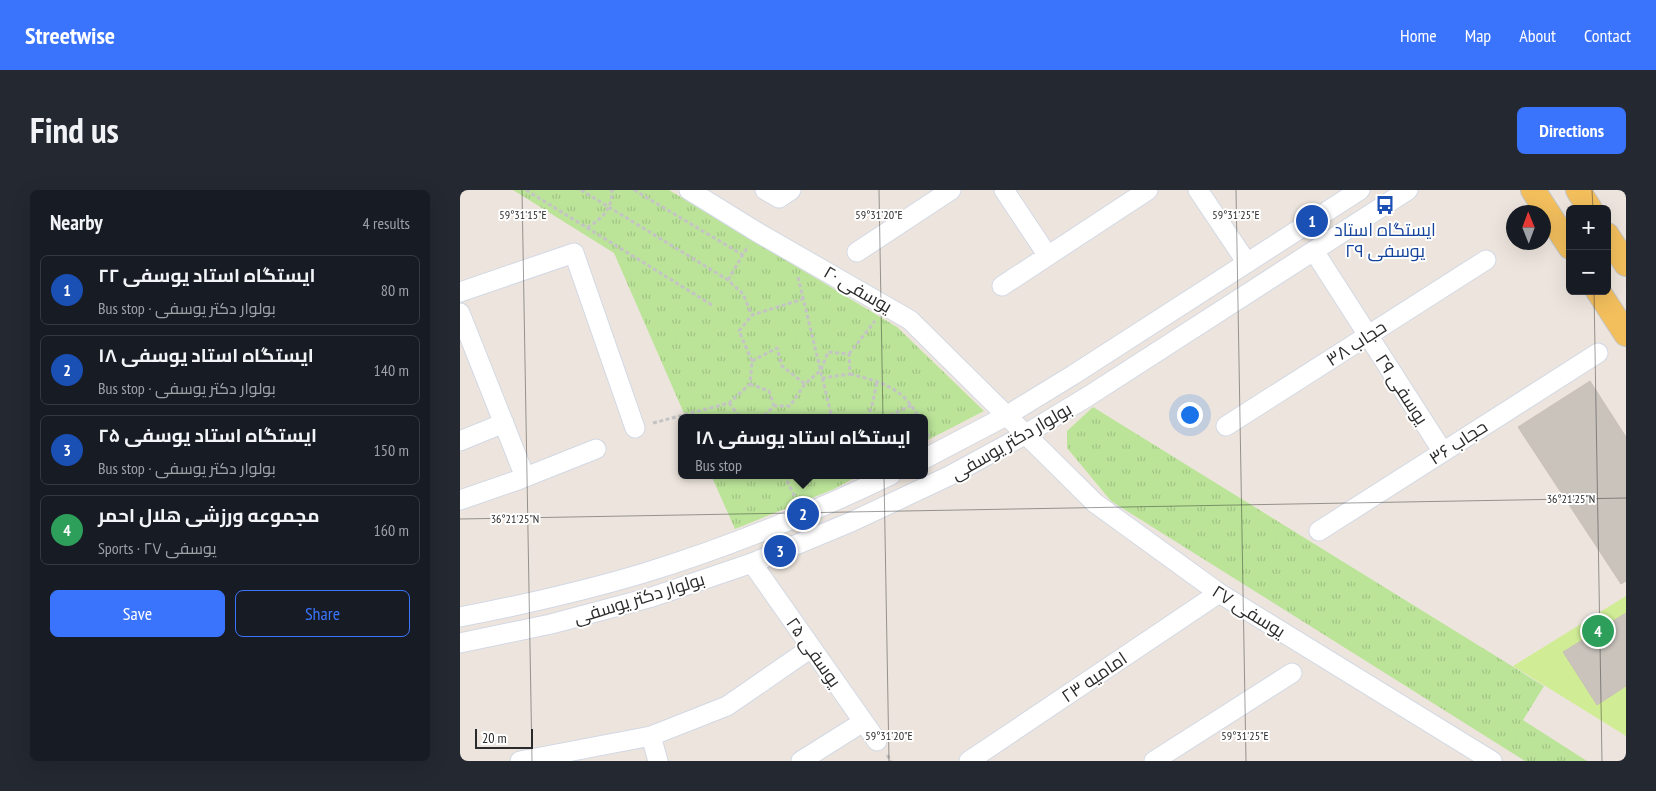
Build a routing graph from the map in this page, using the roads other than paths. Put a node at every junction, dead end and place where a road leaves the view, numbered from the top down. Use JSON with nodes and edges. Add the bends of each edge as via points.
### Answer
{"nodes":[{"id":1,"x":689,"y":190,"type":"edge"},
{"id":2,"x":765,"y":190,"type":"edge"},
{"id":3,"x":791,"y":190,"type":"edge"},
{"id":4,"x":951,"y":190,"type":"edge"},
{"id":5,"x":1004,"y":190,"type":"edge"},
{"id":6,"x":1148,"y":190,"type":"edge"},
{"id":7,"x":1198,"y":190,"type":"edge"},
{"id":8,"x":1360,"y":190,"type":"edge"},
{"id":9,"x":1408,"y":190,"type":"edge"},
{"id":10,"x":1533,"y":190,"type":"edge"},
{"id":11,"x":1578,"y":190,"type":"edge"},
{"id":12,"x":1587,"y":205,"type":"edge"},
{"id":13,"x":1566,"y":241,"type":"edge"},
{"id":14,"x":1611,"y":241,"type":"edge"},
{"id":15,"x":1314,"y":251,"type":"junction"},
{"id":16,"x":857,"y":252,"type":"dead end"},
{"id":17,"x":1048,"y":256,"type":"junction"},
{"id":18,"x":1486,"y":260,"type":"dead end"},
{"id":19,"x":1247,"y":263,"type":"junction"},
{"id":20,"x":1626,"y":264,"type":"edge"},
{"id":21,"x":1002,"y":286,"type":"dead end"},
{"id":22,"x":460,"y":292,"type":"edge"},
{"id":23,"x":1601,"y":295,"type":"edge"},
{"id":24,"x":460,"y":313,"type":"edge"},
{"id":25,"x":1626,"y":334,"type":"edge"},
{"id":26,"x":1368,"y":336,"type":"junction"},
{"id":27,"x":1598,"y":353,"type":"dead end"},
{"id":28,"x":1006,"y":416,"type":"junction"},
{"id":29,"x":504,"y":422,"type":"junction"},
{"id":30,"x":1226,"y":426,"type":"dead end"},
{"id":31,"x":635,"y":428,"type":"road end"},
{"id":32,"x":1024,"y":434,"type":"junction"},
{"id":33,"x":460,"y":441,"type":"edge"},
{"id":34,"x":596,"y":450,"type":"dead end"},
{"id":35,"x":1443,"y":452,"type":"junction"},
{"id":36,"x":928,"y":458,"type":"edge"},
{"id":37,"x":525,"y":477,"type":"junction"},
{"id":38,"x":883,"y":479,"type":"edge"},
{"id":39,"x":460,"y":500,"type":"edge"},
{"id":40,"x":1319,"y":531,"type":"dead end"},
{"id":41,"x":752,"y":563,"type":"junction"},
{"id":42,"x":1219,"y":593,"type":"junction"},
{"id":43,"x":460,"y":617,"type":"edge"},
{"id":44,"x":460,"y":644,"type":"edge"},
{"id":45,"x":811,"y":648,"type":"junction"},
{"id":46,"x":1292,"y":673,"type":"dead end"},
{"id":47,"x":863,"y":722,"type":"junction"},
{"id":48,"x":651,"y":736,"type":"junction"},
{"id":49,"x":877,"y":741,"type":"dead end"},
{"id":50,"x":1164,"y":758,"type":"edge"},
{"id":51,"x":520,"y":761,"type":"edge"},
{"id":52,"x":658,"y":761,"type":"edge"},
{"id":53,"x":800,"y":761,"type":"edge"},
{"id":54,"x":969,"y":761,"type":"edge"},
{"id":55,"x":1492,"y":761,"type":"edge"}],
"edges":[{"from":1,"to":28,"type":"street","name":"یوسفی ۲۰","via":[[910,320]]},
{"from":2,"to":3,"type":"street","via":[[778,198]]},
{"from":4,"to":16,"type":"street"},
{"from":5,"to":17,"type":"street"},
{"from":6,"to":17,"type":"street"},
{"from":7,"to":19,"type":"street"},
{"from":8,"to":19,"type":"street","name":"بولوار دکتر یوسفی"},
{"from":9,"to":15,"type":"street","name":"بولوار دکتر یوسفی"},
{"from":10,"to":13,"type":"main road"},
{"from":11,"to":12,"type":"main road"},
{"from":14,"to":20,"type":"main road"},
{"from":15,"to":26,"type":"street","name":"یوسفی ۲۹"},
{"from":15,"to":32,"type":"street","name":"بولوار دکتر یوسفی"},
{"from":17,"to":21,"type":"street"},
{"from":18,"to":26,"type":"street","name":"حجاب ۳۸"},
{"from":19,"to":28,"type":"street","name":"بولوار دکتر یوسفی"},
{"from":22,"to":31,"type":"street","via":[[574,253]]},
{"from":23,"to":25,"type":"main road"},
{"from":24,"to":29,"type":"street"},
{"from":26,"to":30,"type":"street","name":"حجاب ۳۸"},
{"from":26,"to":35,"type":"street","name":"یوسفی ۲۹"},
{"from":27,"to":35,"type":"street","name":"حجاب ۳۶"},
{"from":28,"to":32,"type":"street","name":"یوسفی ۲۰"},
{"from":28,"to":36,"type":"street","name":"بولوار دکتر یوسفی"},
{"from":29,"to":33,"type":"street"},
{"from":29,"to":37,"type":"street"},
{"from":32,"to":41,"type":"street","name":"بولوار دکتر یوسفی","via":[[949,476],[852,522]]},
{"from":32,"to":42,"type":"street","name":"یوسفی ۲۷","via":[[1094,503]]},
{"from":34,"to":37,"type":"street"},
{"from":35,"to":40,"type":"street","name":"حجاب ۳۶"},
{"from":37,"to":39,"type":"street"},
{"from":38,"to":43,"type":"street","name":"بولوار دکتر یوسفی","via":[[742,539],[645,572],[545,599]]},
{"from":41,"to":44,"type":"street","name":"بولوار دکتر یوسفی","via":[[652,597]]},
{"from":41,"to":45,"type":"street","name":"یوسفی ۲۵"},
{"from":42,"to":54,"type":"street","name":"امامیه ۲۳"},
{"from":42,"to":55,"type":"street","name":"یوسفی ۲۷"},
{"from":45,"to":47,"type":"street","name":"یوسفی ۲۵"},
{"from":45,"to":48,"type":"street","via":[[727,706]]},
{"from":46,"to":50,"type":"street"},
{"from":47,"to":49,"type":"street","name":"یوسفی ۲۵"},
{"from":47,"to":53,"type":"street"},
{"from":48,"to":51,"type":"street"},
{"from":48,"to":52,"type":"street"}]}
